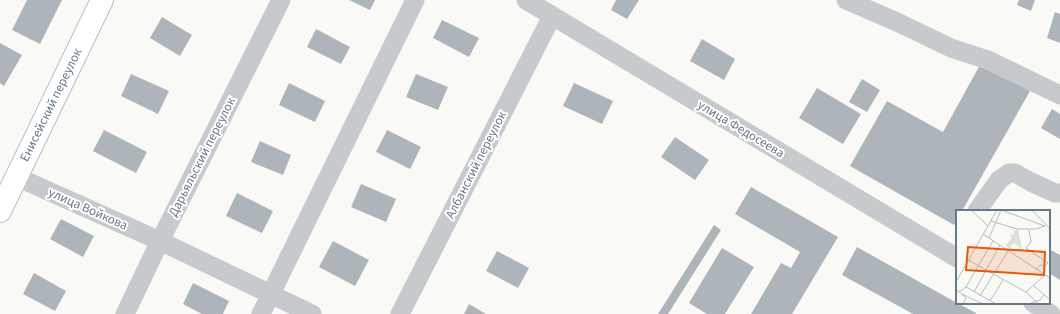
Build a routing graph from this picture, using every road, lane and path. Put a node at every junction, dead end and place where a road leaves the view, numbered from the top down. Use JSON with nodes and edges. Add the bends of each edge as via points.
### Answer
{"nodes":[{"id":1,"x":102,"y":0,"type":"edge"},
{"id":2,"x":281,"y":0,"type":"edge"},
{"id":3,"x":415,"y":0,"type":"edge"},
{"id":4,"x":526,"y":0,"type":"edge"},
{"id":5,"x":846,"y":0,"type":"edge"},
{"id":6,"x":552,"y":16,"type":"junction"},
{"id":7,"x":1060,"y":94,"type":"edge"},
{"id":8,"x":17,"y":177,"type":"junction"},
{"id":9,"x":1060,"y":193,"type":"edge"},
{"id":10,"x":978,"y":210,"type":"edge"},
{"id":11,"x":0,"y":211,"type":"edge"},
{"id":12,"x":160,"y":241,"type":"junction"},
{"id":13,"x":954,"y":250,"type":"edge"},
{"id":14,"x":271,"y":294,"type":"junction"},
{"id":15,"x":1034,"y":304,"type":"edge"},
{"id":16,"x":126,"y":314,"type":"edge"},
{"id":17,"x":261,"y":314,"type":"edge"},
{"id":18,"x":312,"y":314,"type":"edge"},
{"id":19,"x":400,"y":314,"type":"edge"},
{"id":20,"x":1051,"y":314,"type":"edge"}],
"edges":[{"from":1,"to":8,"type":"main road","name":"Енисейский переулок"},
{"from":2,"to":12,"type":"street","name":"Дарьяльский переулок"},
{"from":3,"to":14,"type":"street"},
{"from":4,"to":6,"type":"street","name":"улица Федосеева"},
{"from":5,"to":7,"type":"street","via":[[952,48],[988,60]]},
{"from":6,"to":13,"type":"street","name":"улица Федосеева"},
{"from":6,"to":19,"type":"street","name":"Албанский переулок"},
{"from":8,"to":11,"type":"main road","name":"Енисейский переулок"},
{"from":8,"to":12,"type":"street","name":"улица Войкова"},
{"from":9,"to":10,"type":"street","via":[[1055,193],[1015,173],[1009,173],[999,180]]},
{"from":12,"to":14,"type":"street","name":"улица Войкова"},
{"from":12,"to":16,"type":"street","name":"Дарьяльский переулок"},
{"from":14,"to":17,"type":"street"},
{"from":14,"to":18,"type":"street"},
{"from":15,"to":20,"type":"street"}]}
